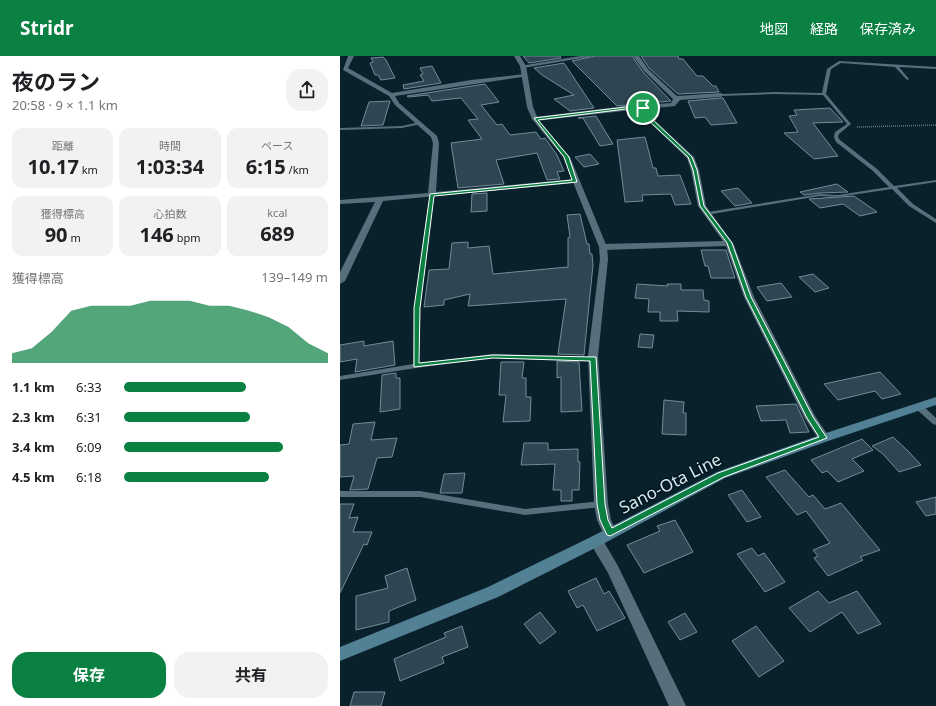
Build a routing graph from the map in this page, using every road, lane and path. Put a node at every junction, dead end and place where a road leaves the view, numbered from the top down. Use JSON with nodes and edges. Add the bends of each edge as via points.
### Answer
{"nodes":[{"id":1,"x":351,"y":56,"type":"edge"},
{"id":2,"x":517,"y":56,"type":"edge"},
{"id":3,"x":591,"y":56,"type":"edge"},
{"id":4,"x":636,"y":56,"type":"edge"},
{"id":5,"x":523,"y":66,"type":"junction"},
{"id":6,"x":896,"y":66,"type":"junction"},
{"id":7,"x":936,"y":68,"type":"edge"},
{"id":8,"x":355,"y":76,"type":"junction"},
{"id":9,"x":525,"y":76,"type":"junction"},
{"id":10,"x":348,"y":77,"type":"dead end"},
{"id":11,"x":908,"y":80,"type":"dead end"},
{"id":12,"x":824,"y":94,"type":"junction"},
{"id":13,"x":391,"y":95,"type":"junction"},
{"id":14,"x":720,"y":95,"type":"joint"},
{"id":15,"x":676,"y":98,"type":"junction"},
{"id":16,"x":643,"y":108,"type":"junction"},
{"id":17,"x":535,"y":119,"type":"junction"},
{"id":18,"x":420,"y":123,"type":"junction"},
{"id":19,"x":936,"y":125,"type":"edge"},
{"id":20,"x":848,"y":126,"type":"junction"},
{"id":21,"x":340,"y":129,"type":"edge"},
{"id":22,"x":936,"y":181,"type":"edge"},
{"id":23,"x":575,"y":182,"type":"junction"},
{"id":24,"x":892,"y":186,"type":"junction"},
{"id":25,"x":432,"y":195,"type":"junction"},
{"id":26,"x":380,"y":199,"type":"junction"},
{"id":27,"x":340,"y":202,"type":"edge"},
{"id":28,"x":708,"y":214,"type":"junction"},
{"id":29,"x":936,"y":221,"type":"edge"},
{"id":30,"x":729,"y":243,"type":"junction"},
{"id":31,"x":603,"y":246,"type":"junction"},
{"id":32,"x":340,"y":281,"type":"edge"},
{"id":33,"x":593,"y":359,"type":"junction"},
{"id":34,"x":416,"y":366,"type":"junction"},
{"id":35,"x":340,"y":378,"type":"edge"},
{"id":36,"x":936,"y":401,"type":"edge"},
{"id":37,"x":918,"y":406,"type":"junction"},
{"id":38,"x":936,"y":422,"type":"edge"},
{"id":39,"x":824,"y":438,"type":"junction"},
{"id":40,"x":340,"y":494,"type":"edge"},
{"id":41,"x":601,"y":504,"type":"junction"},
{"id":42,"x":610,"y":533,"type":"junction"},
{"id":43,"x":596,"y":541,"type":"junction"},
{"id":44,"x":340,"y":654,"type":"edge"},
{"id":45,"x":678,"y":706,"type":"edge"}],
"edges":[{"from":1,"to":8,"type":"street","via":[[344,69]]},
{"from":2,"to":5,"type":"street"},
{"from":3,"to":5,"type":"street"},
{"from":4,"to":15,"type":"street","via":[[646,70]]},
{"from":5,"to":9,"type":"street"},
{"from":6,"to":7,"type":"lane"},
{"from":6,"to":11,"type":"lane"},
{"from":6,"to":12,"type":"lane","via":[[840,62],[829,69]]},
{"from":8,"to":10,"type":"street"},
{"from":8,"to":13,"type":"street"},
{"from":9,"to":13,"type":"street"},
{"from":9,"to":17,"type":"street","via":[[530,107]]},
{"from":12,"to":14,"type":"lane"},
{"from":12,"to":20,"type":"lane","via":[[848,122]]},
{"from":13,"to":18,"type":"street","via":[[397,104]]},
{"from":14,"to":15,"type":"street"},
{"from":15,"to":16,"type":"street","via":[[673,105]]},
{"from":16,"to":17,"type":"street"},
{"from":16,"to":28,"type":"street","via":[[648,118],[690,157],[700,200]]},
{"from":17,"to":23,"type":"street","via":[[566,157]]},
{"from":18,"to":21,"type":"lane","via":[[402,127]]},
{"from":18,"to":25,"type":"street","via":[[434,136],[436,143]]},
{"from":19,"to":20,"type":"path","via":[[864,128]]},
{"from":20,"to":24,"type":"lane","via":[[837,133],[838,142]]},
{"from":22,"to":24,"type":"lane"},
{"from":23,"to":25,"type":"street"},
{"from":23,"to":31,"type":"street"},
{"from":24,"to":28,"type":"lane"},
{"from":24,"to":29,"type":"lane","via":[[911,205]]},
{"from":25,"to":26,"type":"street"},
{"from":25,"to":34,"type":"lane","via":[[417,308]]},
{"from":26,"to":27,"type":"street"},
{"from":26,"to":32,"type":"street"},
{"from":28,"to":30,"type":"street"},
{"from":30,"to":31,"type":"street"},
{"from":30,"to":39,"type":"street","via":[[749,297],[810,418]]},
{"from":31,"to":33,"type":"street","via":[[604,259]]},
{"from":33,"to":34,"type":"lane","via":[[493,356]]},
{"from":33,"to":41,"type":"street"},
{"from":34,"to":35,"type":"lane"},
{"from":36,"to":37,"type":"main road","name":"Sano-Ota Line"},
{"from":37,"to":38,"type":"lane"},
{"from":37,"to":39,"type":"main road","name":"Sano-Ota Line"},
{"from":39,"to":42,"type":"main road","name":"Sano-Ota Line","via":[[721,475]]},
{"from":40,"to":41,"type":"lane","via":[[420,494],[525,512]]},
{"from":41,"to":42,"type":"street"},
{"from":42,"to":43,"type":"main road","name":"Sano-Ota Line"},
{"from":43,"to":44,"type":"main road","name":"Sano-Ota Line","via":[[493,592]]},
{"from":43,"to":45,"type":"street","via":[[613,570]]}]}
